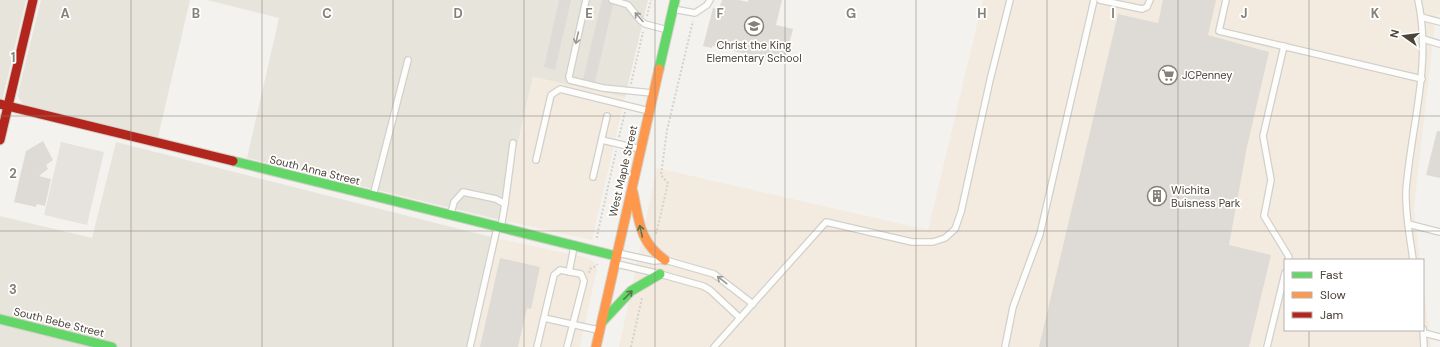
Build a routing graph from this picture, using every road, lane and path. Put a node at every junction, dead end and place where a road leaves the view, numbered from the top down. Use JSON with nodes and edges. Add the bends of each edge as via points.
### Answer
{"nodes":[{"id":1,"x":33,"y":0,"type":"edge"},
{"id":2,"x":586,"y":0,"type":"edge"},
{"id":3,"x":612,"y":0,"type":"edge"},
{"id":4,"x":651,"y":0,"type":"edge"},
{"id":5,"x":710,"y":0,"type":"edge"},
{"id":6,"x":1010,"y":0,"type":"edge"},
{"id":7,"x":1094,"y":0,"type":"edge"},
{"id":8,"x":1100,"y":0,"type":"edge"},
{"id":9,"x":1150,"y":0,"type":"edge"},
{"id":10,"x":1226,"y":0,"type":"edge"},
{"id":11,"x":1418,"y":0,"type":"edge"},
{"id":12,"x":674,"y":4,"type":"edge"},
{"id":13,"x":695,"y":12,"type":"junction"},
{"id":14,"x":1421,"y":17,"type":"junction"},
{"id":15,"x":1440,"y":22,"type":"edge"},
{"id":16,"x":645,"y":24,"type":"junction"},
{"id":17,"x":668,"y":30,"type":"junction"},
{"id":18,"x":1423,"y":40,"type":"junction"},
{"id":19,"x":1440,"y":44,"type":"edge"},
{"id":20,"x":1284,"y":46,"type":"junction"},
{"id":21,"x":408,"y":60,"type":"dead end"},
{"id":22,"x":1422,"y":79,"type":"junction"},
{"id":23,"x":630,"y":90,"type":"junction"},
{"id":24,"x":653,"y":93,"type":"junction"},
{"id":25,"x":4,"y":105,"type":"edge"},
{"id":26,"x":626,"y":105,"type":"junction"},
{"id":27,"x":649,"y":111,"type":"junction"},
{"id":28,"x":608,"y":116,"type":"dead end"},
{"id":29,"x":0,"y":140,"type":"edge"},
{"id":30,"x":602,"y":140,"type":"junction"},
{"id":31,"x":513,"y":143,"type":"dead end"},
{"id":32,"x":618,"y":144,"type":"junction"},
{"id":33,"x":640,"y":149,"type":"junction"},
{"id":34,"x":536,"y":160,"type":"dead end"},
{"id":35,"x":593,"y":177,"type":"dead end"},
{"id":36,"x":632,"y":187,"type":"junction"},
{"id":37,"x":373,"y":196,"type":"junction"},
{"id":38,"x":505,"y":204,"type":"junction"},
{"id":39,"x":451,"y":215,"type":"junction"},
{"id":40,"x":1408,"y":224,"type":"junction"},
{"id":41,"x":499,"y":227,"type":"junction"},
{"id":42,"x":1440,"y":232,"type":"edge"},
{"id":43,"x":645,"y":242,"type":"junction"},
{"id":44,"x":574,"y":246,"type":"junction"},
{"id":45,"x":599,"y":252,"type":"junction"},
{"id":46,"x":616,"y":257,"type":"junction"},
{"id":47,"x":1288,"y":259,"type":"edge"},
{"id":48,"x":1413,"y":259,"type":"edge"},
{"id":49,"x":665,"y":260,"type":"junction"},
{"id":50,"x":569,"y":272,"type":"junction"},
{"id":51,"x":660,"y":274,"type":"junction"},
{"id":52,"x":589,"y":276,"type":"dead end"},
{"id":53,"x":1284,"y":277,"type":"edge"},
{"id":54,"x":638,"y":286,"type":"junction"},
{"id":55,"x":753,"y":304,"type":"junction"},
{"id":56,"x":544,"y":318,"type":"junction"},
{"id":57,"x":740,"y":318,"type":"junction"},
{"id":58,"x":0,"y":319,"type":"edge"},
{"id":59,"x":573,"y":325,"type":"junction"},
{"id":60,"x":600,"y":327,"type":"junction"},
{"id":61,"x":1423,"y":331,"type":"edge"},
{"id":62,"x":1440,"y":337,"type":"edge"},
{"id":63,"x":112,"y":347,"type":"edge"},
{"id":64,"x":470,"y":347,"type":"edge"},
{"id":65,"x":537,"y":347,"type":"edge"},
{"id":66,"x":568,"y":347,"type":"edge"},
{"id":67,"x":596,"y":347,"type":"edge"},
{"id":68,"x":631,"y":347,"type":"edge"},
{"id":69,"x":714,"y":347,"type":"edge"},
{"id":70,"x":1005,"y":347,"type":"edge"},
{"id":71,"x":1267,"y":347,"type":"edge"},
{"id":72,"x":1424,"y":347,"type":"edge"}],
"edges":[{"from":1,"to":25,"type":"street"},
{"from":2,"to":23,"type":"lane","one_way":true,"via":[[570,80],[593,86]]},
{"from":16,"to":3,"type":"lane","one_way":true,"via":[[628,6]]},
{"from":4,"to":16,"type":"path"},
{"from":5,"to":13,"type":"lane","via":[[707,5]]},
{"from":6,"to":55,"type":"lane","via":[[955,229],[944,238],[933,242],[912,242],[826,222]]},
{"from":7,"to":70,"type":"lane","via":[[1040,234],[1013,307]]},
{"from":8,"to":9,"type":"lane","via":[[1142,9],[1147,7]]},
{"from":10,"to":20,"type":"lane","via":[[1219,31]]},
{"from":11,"to":14,"type":"lane"},
{"from":12,"to":13,"type":"lane"},
{"from":12,"to":17,"type":"street","name":"West Maple Street"},
{"from":13,"to":43,"type":"path","via":[[667,130],[661,175],[668,183],[657,233]]},
{"from":14,"to":15,"type":"lane"},
{"from":14,"to":18,"type":"lane"},
{"from":16,"to":17,"type":"lane"},
{"from":16,"to":23,"type":"path"},
{"from":17,"to":24,"type":"street","name":"West Maple Street"},
{"from":18,"to":19,"type":"lane"},
{"from":18,"to":22,"type":"lane"},
{"from":20,"to":22,"type":"lane"},
{"from":20,"to":47,"type":"lane","via":[[1264,136],[1271,180],[1264,216]]},
{"from":21,"to":37,"type":"lane"},
{"from":22,"to":40,"type":"lane","via":[[1406,190]]},
{"from":23,"to":24,"type":"lane"},
{"from":24,"to":27,"type":"street","name":"West Maple Street"},
{"from":25,"to":29,"type":"street"},
{"from":25,"to":37,"type":"street","name":"South Anna Street"},
{"from":26,"to":27,"type":"lane"},
{"from":26,"to":32,"type":"path"},
{"from":26,"to":34,"type":"lane","via":[[560,89],[551,96]]},
{"from":27,"to":33,"type":"street","name":"West Maple Street"},
{"from":28,"to":30,"type":"lane"},
{"from":30,"to":32,"type":"lane"},
{"from":30,"to":35,"type":"lane"},
{"from":31,"to":38,"type":"lane"},
{"from":32,"to":33,"type":"lane"},
{"from":32,"to":45,"type":"path","via":[[597,236]]},
{"from":33,"to":36,"type":"street","name":"West Maple Street"},
{"from":43,"to":36,"type":"street","one_way":true},
{"from":36,"to":46,"type":"street","name":"West Maple Street"},
{"from":37,"to":39,"type":"street","name":"South Anna Street"},
{"from":38,"to":39,"type":"lane","via":[[496,199],[463,192],[454,202]]},
{"from":38,"to":41,"type":"lane"},
{"from":39,"to":41,"type":"street","name":"South Anna Street"},
{"from":40,"to":42,"type":"lane"},
{"from":40,"to":48,"type":"lane"},
{"from":41,"to":44,"type":"street","name":"South Anna Street"},
{"from":41,"to":64,"type":"lane"},
{"from":43,"to":49,"type":"street","via":[[656,255]]},
{"from":44,"to":45,"type":"street","name":"South Anna Street"},
{"from":44,"to":50,"type":"lane"},
{"from":45,"to":46,"type":"street","name":"South Anna Street"},
{"from":45,"to":52,"type":"path","via":[[596,266],[590,269]]},
{"from":46,"to":49,"type":"lane"},
{"from":46,"to":51,"type":"lane"},
{"from":46,"to":60,"type":"street","name":"West Maple Street"},
{"from":55,"to":49,"type":"lane","one_way":true,"via":[[714,274]]},
{"from":50,"to":56,"type":"lane","via":[[560,270],[554,275]]},
{"from":50,"to":59,"type":"lane","via":[[581,274],[584,281]]},
{"from":51,"to":54,"type":"street"},
{"from":51,"to":57,"type":"lane","via":[[696,283],[710,290]]},
{"from":53,"to":71,"type":"lane"},
{"from":60,"to":54,"type":"street","one_way":true},
{"from":54,"to":68,"type":"path","via":[[642,298]]},
{"from":55,"to":57,"type":"lane"},
{"from":56,"to":59,"type":"lane"},
{"from":56,"to":65,"type":"lane"},
{"from":57,"to":69,"type":"lane"},
{"from":58,"to":63,"type":"street","name":"South Bebe Street"},
{"from":59,"to":60,"type":"lane"},
{"from":59,"to":66,"type":"lane"},
{"from":60,"to":67,"type":"street","name":"West Maple Street"},
{"from":61,"to":62,"type":"lane"},
{"from":61,"to":72,"type":"lane"}]}
